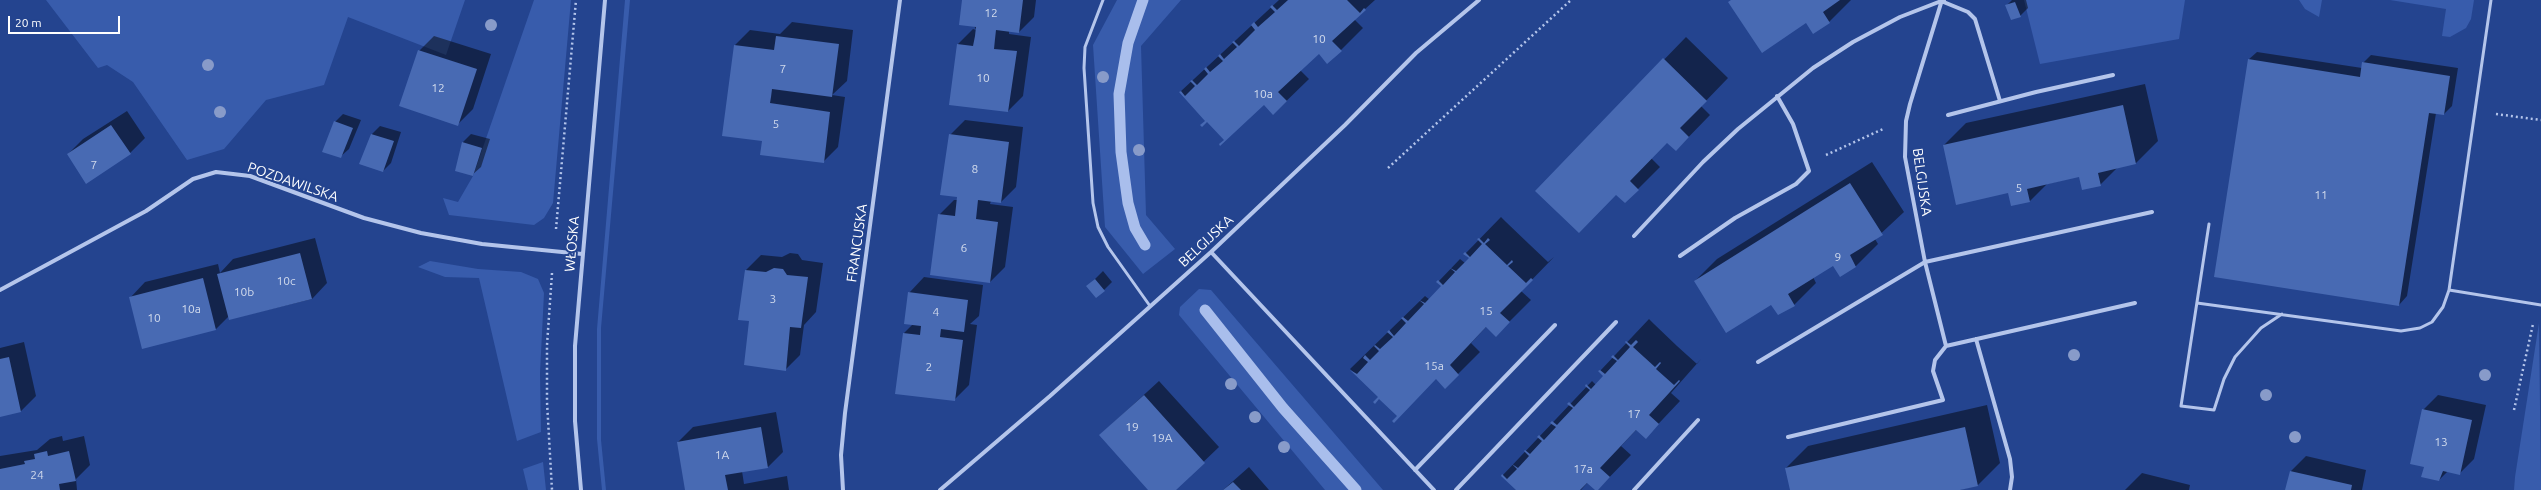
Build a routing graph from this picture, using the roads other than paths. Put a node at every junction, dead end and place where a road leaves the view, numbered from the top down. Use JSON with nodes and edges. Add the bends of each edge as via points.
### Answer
{"nodes":[{"id":1,"x":605,"y":0,"type":"edge"},
{"id":2,"x":900,"y":0,"type":"edge"},
{"id":3,"x":1103,"y":0,"type":"edge"},
{"id":4,"x":1478,"y":0,"type":"edge"},
{"id":5,"x":1942,"y":0,"type":"edge"},
{"id":6,"x":2491,"y":0,"type":"edge"},
{"id":7,"x":2113,"y":75,"type":"dead end"},
{"id":8,"x":1777,"y":96,"type":"junction"},
{"id":9,"x":2000,"y":101,"type":"junction"},
{"id":10,"x":1948,"y":115,"type":"dead end"},
{"id":11,"x":2152,"y":212,"type":"dead end"},
{"id":12,"x":2209,"y":224,"type":"dead end"},
{"id":13,"x":1634,"y":236,"type":"dead end"},
{"id":14,"x":1211,"y":252,"type":"junction"},
{"id":15,"x":582,"y":254,"type":"junction"},
{"id":16,"x":1680,"y":256,"type":"dead end"},
{"id":17,"x":1925,"y":262,"type":"junction"},
{"id":18,"x":0,"y":290,"type":"edge"},
{"id":19,"x":2449,"y":290,"type":"junction"},
{"id":20,"x":2135,"y":303,"type":"dead end"},
{"id":21,"x":2197,"y":303,"type":"junction"},
{"id":22,"x":2539,"y":304,"type":"edge"},
{"id":23,"x":1150,"y":306,"type":"junction"},
{"id":24,"x":2282,"y":314,"type":"junction"},
{"id":25,"x":1616,"y":322,"type":"dead end"},
{"id":26,"x":1555,"y":325,"type":"dead end"},
{"id":27,"x":1976,"y":339,"type":"junction"},
{"id":28,"x":1946,"y":346,"type":"junction"},
{"id":29,"x":1758,"y":362,"type":"dead end"},
{"id":30,"x":1698,"y":420,"type":"dead end"},
{"id":31,"x":1788,"y":437,"type":"dead end"},
{"id":32,"x":1415,"y":470,"type":"junction"},
{"id":33,"x":581,"y":490,"type":"edge"},
{"id":34,"x":843,"y":490,"type":"edge"},
{"id":35,"x":940,"y":490,"type":"edge"},
{"id":36,"x":1434,"y":490,"type":"edge"},
{"id":37,"x":1456,"y":490,"type":"edge"},
{"id":38,"x":1634,"y":490,"type":"edge"},
{"id":39,"x":2010,"y":490,"type":"edge"}],
"edges":[{"from":1,"to":15,"type":"street","name":"WŁOSKA"},
{"from":2,"to":34,"type":"street","name":"FRANCUSKA","via":[[845,412],[841,455]]},
{"from":3,"to":23,"type":"lane","via":[[1085,47],[1084,68],[1093,203],[1098,227],[1108,247]]},
{"from":4,"to":14,"type":"street","name":"BELGIJSKA","via":[[1416,53],[1345,125]]},
{"from":5,"to":8,"type":"street","via":[[1900,17],[1853,42]]},
{"from":5,"to":9,"type":"street","via":[[1968,12],[1975,19]]},
{"from":5,"to":17,"type":"street","name":"BELGIJSKA","via":[[1910,104],[1905,138],[1906,163]]},
{"from":6,"to":19,"type":"lane"},
{"from":7,"to":9,"type":"street"},
{"from":8,"to":13,"type":"street","via":[[1708,158]]},
{"from":8,"to":16,"type":"street","via":[[1793,124],[1809,171],[1796,184],[1735,218]]},
{"from":9,"to":10,"type":"street"},
{"from":11,"to":17,"type":"street"},
{"from":12,"to":21,"type":"lane"},
{"from":14,"to":23,"type":"street","name":"BELGIJSKA"},
{"from":14,"to":32,"type":"street"},
{"from":15,"to":18,"type":"street","name":"POZDAWILSKA","via":[[482,244],[421,233],[364,218],[250,176],[216,172],[193,179],[146,211]]},
{"from":15,"to":33,"type":"street","name":"WŁOSKA","via":[[574,384],[576,451]]},
{"from":17,"to":28,"type":"street","name":"BELGIJSKA"},
{"from":17,"to":29,"type":"street"},
{"from":19,"to":22,"type":"lane"},
{"from":19,"to":24,"type":"lane","via":[[2443,307],[2432,322],[2420,328],[2401,331]]},
{"from":20,"to":27,"type":"street"},
{"from":21,"to":24,"type":"lane"},
{"from":21,"to":24,"type":"lane","via":[[2181,406],[2214,410],[2224,379],[2235,357],[2261,328]]},
{"from":23,"to":35,"type":"street","name":"BELGIJSKA"},
{"from":25,"to":37,"type":"street"},
{"from":26,"to":32,"type":"street"},
{"from":27,"to":28,"type":"street"},
{"from":27,"to":39,"type":"street","via":[[2010,459]]},
{"from":28,"to":31,"type":"street","via":[[1935,360],[1933,371],[1943,400]]},
{"from":30,"to":38,"type":"street"},
{"from":32,"to":36,"type":"street"}]}
